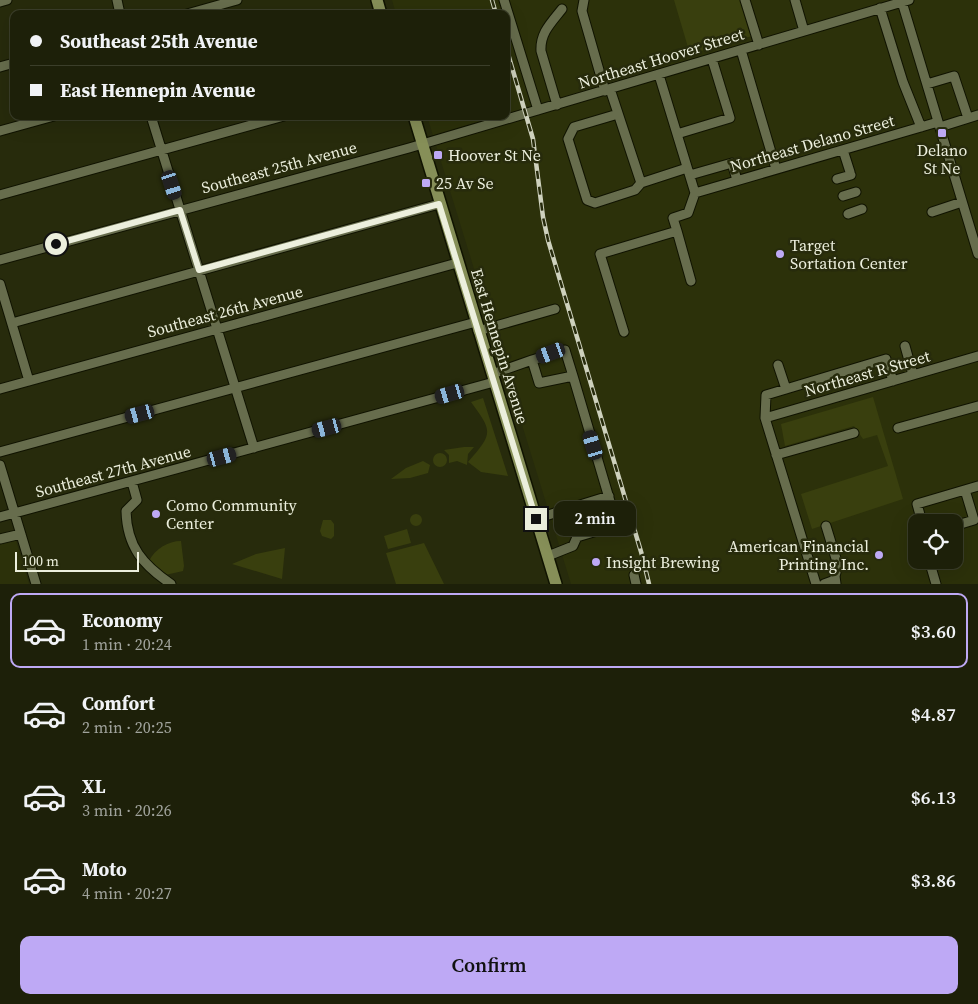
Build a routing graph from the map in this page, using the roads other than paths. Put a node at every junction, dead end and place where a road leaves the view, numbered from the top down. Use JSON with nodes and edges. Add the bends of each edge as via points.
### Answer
{"nodes":[{"id":1,"x":7,"y":0,"type":"edge"},
{"id":2,"x":237,"y":0,"type":"edge"},
{"id":3,"x":584,"y":0,"type":"edge"},
{"id":4,"x":745,"y":0,"type":"edge"},
{"id":5,"x":795,"y":0,"type":"edge"},
{"id":6,"x":905,"y":1,"type":"edge"},
{"id":7,"x":0,"y":2,"type":"edge"},
{"id":8,"x":880,"y":8,"type":"junction"},
{"id":9,"x":202,"y":10,"type":"edge"},
{"id":10,"x":562,"y":10,"type":"dead end"},
{"id":11,"x":510,"y":19,"type":"edge"},
{"id":12,"x":804,"y":31,"type":"junction"},
{"id":13,"x":759,"y":45,"type":"junction"},
{"id":14,"x":741,"y":50,"type":"junction"},
{"id":15,"x":712,"y":59,"type":"junction"},
{"id":16,"x":659,"y":75,"type":"junction"},
{"id":17,"x":926,"y":84,"type":"junction"},
{"id":18,"x":608,"y":90,"type":"junction"},
{"id":19,"x":557,"y":105,"type":"junction"},
{"id":20,"x":538,"y":110,"type":"junction"},
{"id":21,"x":618,"y":114,"type":"junction"},
{"id":22,"x":978,"y":115,"type":"edge"},
{"id":23,"x":510,"y":118,"type":"edge"},
{"id":24,"x":968,"y":118,"type":"junction"},
{"id":25,"x":40,"y":120,"type":"edge"},
{"id":26,"x":152,"y":120,"type":"edge"},
{"id":27,"x":270,"y":120,"type":"edge"},
{"id":28,"x":415,"y":120,"type":"edge"},
{"id":29,"x":504,"y":120,"type":"edge"},
{"id":30,"x":939,"y":124,"type":"junction"},
{"id":31,"x":921,"y":127,"type":"junction"},
{"id":32,"x":0,"y":131,"type":"edge"},
{"id":33,"x":677,"y":134,"type":"junction"},
{"id":34,"x":422,"y":144,"type":"junction"},
{"id":35,"x":161,"y":150,"type":"junction"},
{"id":36,"x":843,"y":150,"type":"junction"},
{"id":37,"x":776,"y":169,"type":"junction"},
{"id":38,"x":689,"y":172,"type":"junction"},
{"id":39,"x":837,"y":179,"type":"dead end"},
{"id":40,"x":737,"y":180,"type":"junction"},
{"id":41,"x":641,"y":183,"type":"junction"},
{"id":42,"x":694,"y":192,"type":"junction"},
{"id":43,"x":856,"y":192,"type":"dead end"},
{"id":44,"x":0,"y":195,"type":"edge"},
{"id":45,"x":843,"y":196,"type":"dead end"},
{"id":46,"x":962,"y":202,"type":"junction"},
{"id":47,"x":439,"y":204,"type":"junction"},
{"id":48,"x":862,"y":209,"type":"dead end"},
{"id":49,"x":180,"y":210,"type":"junction"},
{"id":50,"x":932,"y":212,"type":"dead end"},
{"id":51,"x":848,"y":214,"type":"dead end"},
{"id":52,"x":974,"y":228,"type":"edge"},
{"id":53,"x":677,"y":231,"type":"junction"},
{"id":54,"x":977,"y":249,"type":"edge"},
{"id":55,"x":0,"y":260,"type":"edge"},
{"id":56,"x":457,"y":263,"type":"junction"},
{"id":57,"x":199,"y":270,"type":"junction"},
{"id":58,"x":692,"y":281,"type":"dead end"},
{"id":59,"x":0,"y":284,"type":"edge"},
{"id":60,"x":556,"y":309,"type":"dead end"},
{"id":61,"x":12,"y":323,"type":"junction"},
{"id":62,"x":477,"y":326,"type":"junction"},
{"id":63,"x":217,"y":329,"type":"junction"},
{"id":64,"x":624,"y":332,"type":"dead end"},
{"id":65,"x":905,"y":346,"type":"dead end"},
{"id":66,"x":978,"y":356,"type":"edge"},
{"id":67,"x":532,"y":360,"type":"junction"},
{"id":68,"x":778,"y":364,"type":"dead end"},
{"id":69,"x":914,"y":375,"type":"junction"},
{"id":70,"x":572,"y":376,"type":"junction"},
{"id":71,"x":493,"y":378,"type":"junction"},
{"id":72,"x":29,"y":381,"type":"junction"},
{"id":73,"x":893,"y":381,"type":"junction"},
{"id":74,"x":0,"y":388,"type":"edge"},
{"id":75,"x":236,"y":388,"type":"junction"},
{"id":76,"x":786,"y":389,"type":"junction"},
{"id":77,"x":978,"y":406,"type":"edge"},
{"id":78,"x":765,"y":418,"type":"junction"},
{"id":79,"x":898,"y":428,"type":"dead end"},
{"id":80,"x":854,"y":433,"type":"dead end"},
{"id":81,"x":254,"y":448,"type":"junction"},
{"id":82,"x":0,"y":452,"type":"edge"},
{"id":83,"x":776,"y":455,"type":"junction"},
{"id":84,"x":0,"y":465,"type":"edge"},
{"id":85,"x":132,"y":482,"type":"junction"},
{"id":86,"x":978,"y":486,"type":"edge"},
{"id":87,"x":965,"y":490,"type":"junction"},
{"id":88,"x":609,"y":496,"type":"junction"},
{"id":89,"x":567,"y":509,"type":"junction"},
{"id":90,"x":15,"y":513,"type":"junction"},
{"id":91,"x":920,"y":514,"type":"edge"},
{"id":92,"x":0,"y":517,"type":"edge"},
{"id":93,"x":536,"y":519,"type":"junction"},
{"id":94,"x":963,"y":523,"type":"edge"},
{"id":95,"x":826,"y":526,"type":"dead end"},
{"id":96,"x":21,"y":534,"type":"junction"},
{"id":97,"x":577,"y":537,"type":"junction"},
{"id":98,"x":0,"y":540,"type":"edge"},
{"id":99,"x":548,"y":556,"type":"junction"},
{"id":100,"x":932,"y":569,"type":"edge"},
{"id":101,"x":836,"y":582,"type":"edge"},
{"id":102,"x":36,"y":584,"type":"edge"},
{"id":103,"x":171,"y":584,"type":"edge"},
{"id":104,"x":556,"y":584,"type":"edge"},
{"id":105,"x":816,"y":584,"type":"edge"},
{"id":106,"x":824,"y":584,"type":"edge"},
{"id":107,"x":936,"y":584,"type":"edge"}],
"edges":[{"from":1,"to":7,"type":"street"},
{"from":2,"to":9,"type":"street"},
{"from":3,"to":18,"type":"street","via":[[582,11]]},
{"from":4,"to":13,"type":"street"},
{"from":5,"to":12,"type":"street"},
{"from":6,"to":8,"type":"street","name":"Northeast Hoover Street"},
{"from":6,"to":17,"type":"street"},
{"from":8,"to":12,"type":"street","name":"Northeast Hoover Street"},
{"from":8,"to":31,"type":"street"},
{"from":10,"to":19,"type":"street","via":[[541,42]]},
{"from":11,"to":20,"type":"street"},
{"from":12,"to":13,"type":"street","name":"Northeast Hoover Street"},
{"from":13,"to":14,"type":"street","name":"Northeast Hoover Street"},
{"from":14,"to":15,"type":"street","name":"Northeast Hoover Street"},
{"from":14,"to":37,"type":"street"},
{"from":15,"to":16,"type":"street","name":"Northeast Hoover Street"},
{"from":15,"to":33,"type":"street","via":[[730,118]]},
{"from":16,"to":18,"type":"street","name":"Northeast Hoover Street"},
{"from":16,"to":33,"type":"street"},
{"from":17,"to":24,"type":"street","via":[[954,76]]},
{"from":17,"to":30,"type":"street"},
{"from":18,"to":19,"type":"street","name":"Northeast Hoover Street"},
{"from":18,"to":21,"type":"street"},
{"from":19,"to":20,"type":"street","name":"Northeast Hoover Street"},
{"from":20,"to":23,"type":"street","name":"Northeast Hoover Street"},
{"from":21,"to":41,"type":"street"},
{"from":21,"to":41,"type":"street","via":[[574,127],[568,139],[587,200],[595,202],[635,190]]},
{"from":22,"to":24,"type":"street","name":"Northeast Delano Street"},
{"from":24,"to":30,"type":"street","name":"Northeast Delano Street"},
{"from":25,"to":32,"type":"street"},
{"from":26,"to":35,"type":"street"},
{"from":27,"to":35,"type":"street"},
{"from":28,"to":34,"type":"main road","name":"East Hennepin Avenue"},
{"from":29,"to":34,"type":"street","name":"Northeast Hoover Street"},
{"from":30,"to":31,"type":"street","name":"Northeast Delano Street"},
{"from":30,"to":46,"type":"street"},
{"from":31,"to":36,"type":"street","name":"Northeast Delano Street"},
{"from":33,"to":38,"type":"street"},
{"from":34,"to":47,"type":"main road","name":"East Hennepin Avenue"},
{"from":34,"to":49,"type":"street","name":"Southeast 25th Avenue"},
{"from":35,"to":44,"type":"street"},
{"from":35,"to":49,"type":"street"},
{"from":36,"to":37,"type":"street","name":"Northeast Delano Street"},
{"from":36,"to":39,"type":"street","via":[[851,173]]},
{"from":37,"to":40,"type":"street","name":"Northeast Delano Street"},
{"from":38,"to":40,"type":"street","via":[[732,163]]},
{"from":38,"to":41,"type":"street"},
{"from":38,"to":42,"type":"street"},
{"from":40,"to":42,"type":"street","name":"Northeast Delano Street"},
{"from":42,"to":53,"type":"street","via":[[688,213],[673,218]]},
{"from":43,"to":45,"type":"street"},
{"from":46,"to":50,"type":"street"},
{"from":46,"to":52,"type":"street"},
{"from":47,"to":56,"type":"main road","name":"East Hennepin Avenue"},
{"from":47,"to":57,"type":"street"},
{"from":48,"to":51,"type":"street"},
{"from":49,"to":55,"type":"street","name":"Southeast 25th Avenue"},
{"from":49,"to":57,"type":"street"},
{"from":52,"to":54,"type":"street"},
{"from":53,"to":58,"type":"street"},
{"from":53,"to":64,"type":"street","via":[[600,254]]},
{"from":56,"to":62,"type":"main road","name":"East Hennepin Avenue"},
{"from":56,"to":63,"type":"street","name":"Southeast 26th Avenue"},
{"from":57,"to":61,"type":"street"},
{"from":57,"to":63,"type":"street"},
{"from":59,"to":61,"type":"street"},
{"from":60,"to":62,"type":"street"},
{"from":61,"to":72,"type":"street"},
{"from":62,"to":71,"type":"main road","name":"East Hennepin Avenue"},
{"from":62,"to":75,"type":"street"},
{"from":63,"to":72,"type":"street","name":"Southeast 26th Avenue"},
{"from":63,"to":75,"type":"street"},
{"from":65,"to":69,"type":"street"},
{"from":66,"to":69,"type":"street","name":"Northeast R Street"},
{"from":67,"to":70,"type":"street","via":[[539,384]]},
{"from":67,"to":70,"type":"street","name":"Southeast 27th Avenue","via":[[565,350]]},
{"from":67,"to":71,"type":"street","name":"Southeast 27th Avenue"},
{"from":68,"to":76,"type":"street"},
{"from":69,"to":73,"type":"street","name":"Northeast R Street"},
{"from":70,"to":88,"type":"street"},
{"from":71,"to":81,"type":"street","name":"Southeast 27th Avenue"},
{"from":71,"to":93,"type":"main road","name":"East Hennepin Avenue"},
{"from":72,"to":74,"type":"street","name":"Southeast 26th Avenue"},
{"from":73,"to":76,"type":"street","via":[[886,359]]},
{"from":73,"to":78,"type":"street","name":"Northeast R Street"},
{"from":75,"to":81,"type":"street"},
{"from":75,"to":82,"type":"street"},
{"from":76,"to":78,"type":"street","via":[[766,395]]},
{"from":77,"to":79,"type":"street"},
{"from":78,"to":83,"type":"street"},
{"from":80,"to":83,"type":"street"},
{"from":81,"to":85,"type":"street","name":"Southeast 27th Avenue"},
{"from":83,"to":105,"type":"street"},
{"from":84,"to":90,"type":"street"},
{"from":85,"to":90,"type":"street","name":"Southeast 27th Avenue"},
{"from":85,"to":103,"type":"street","via":[[136,500],[126,511],[126,526],[132,544],[156,574]]},
{"from":86,"to":87,"type":"street"},
{"from":87,"to":91,"type":"street","via":[[917,504]]},
{"from":87,"to":94,"type":"street","via":[[974,520]]},
{"from":88,"to":89,"type":"street"},
{"from":88,"to":97,"type":"street","via":[[617,525]]},
{"from":89,"to":93,"type":"street"},
{"from":89,"to":97,"type":"street"},
{"from":90,"to":92,"type":"street","name":"Southeast 27th Avenue"},
{"from":90,"to":96,"type":"street"},
{"from":93,"to":99,"type":"main road","name":"East Hennepin Avenue"},
{"from":95,"to":101,"type":"street","via":[[838,565]]},
{"from":96,"to":98,"type":"street"},
{"from":96,"to":102,"type":"street"},
{"from":97,"to":99,"type":"street","via":[[573,546]]},
{"from":99,"to":104,"type":"main road","name":"East Hennepin Avenue"},
{"from":100,"to":107,"type":"street"},
{"from":101,"to":106,"type":"street"}]}
